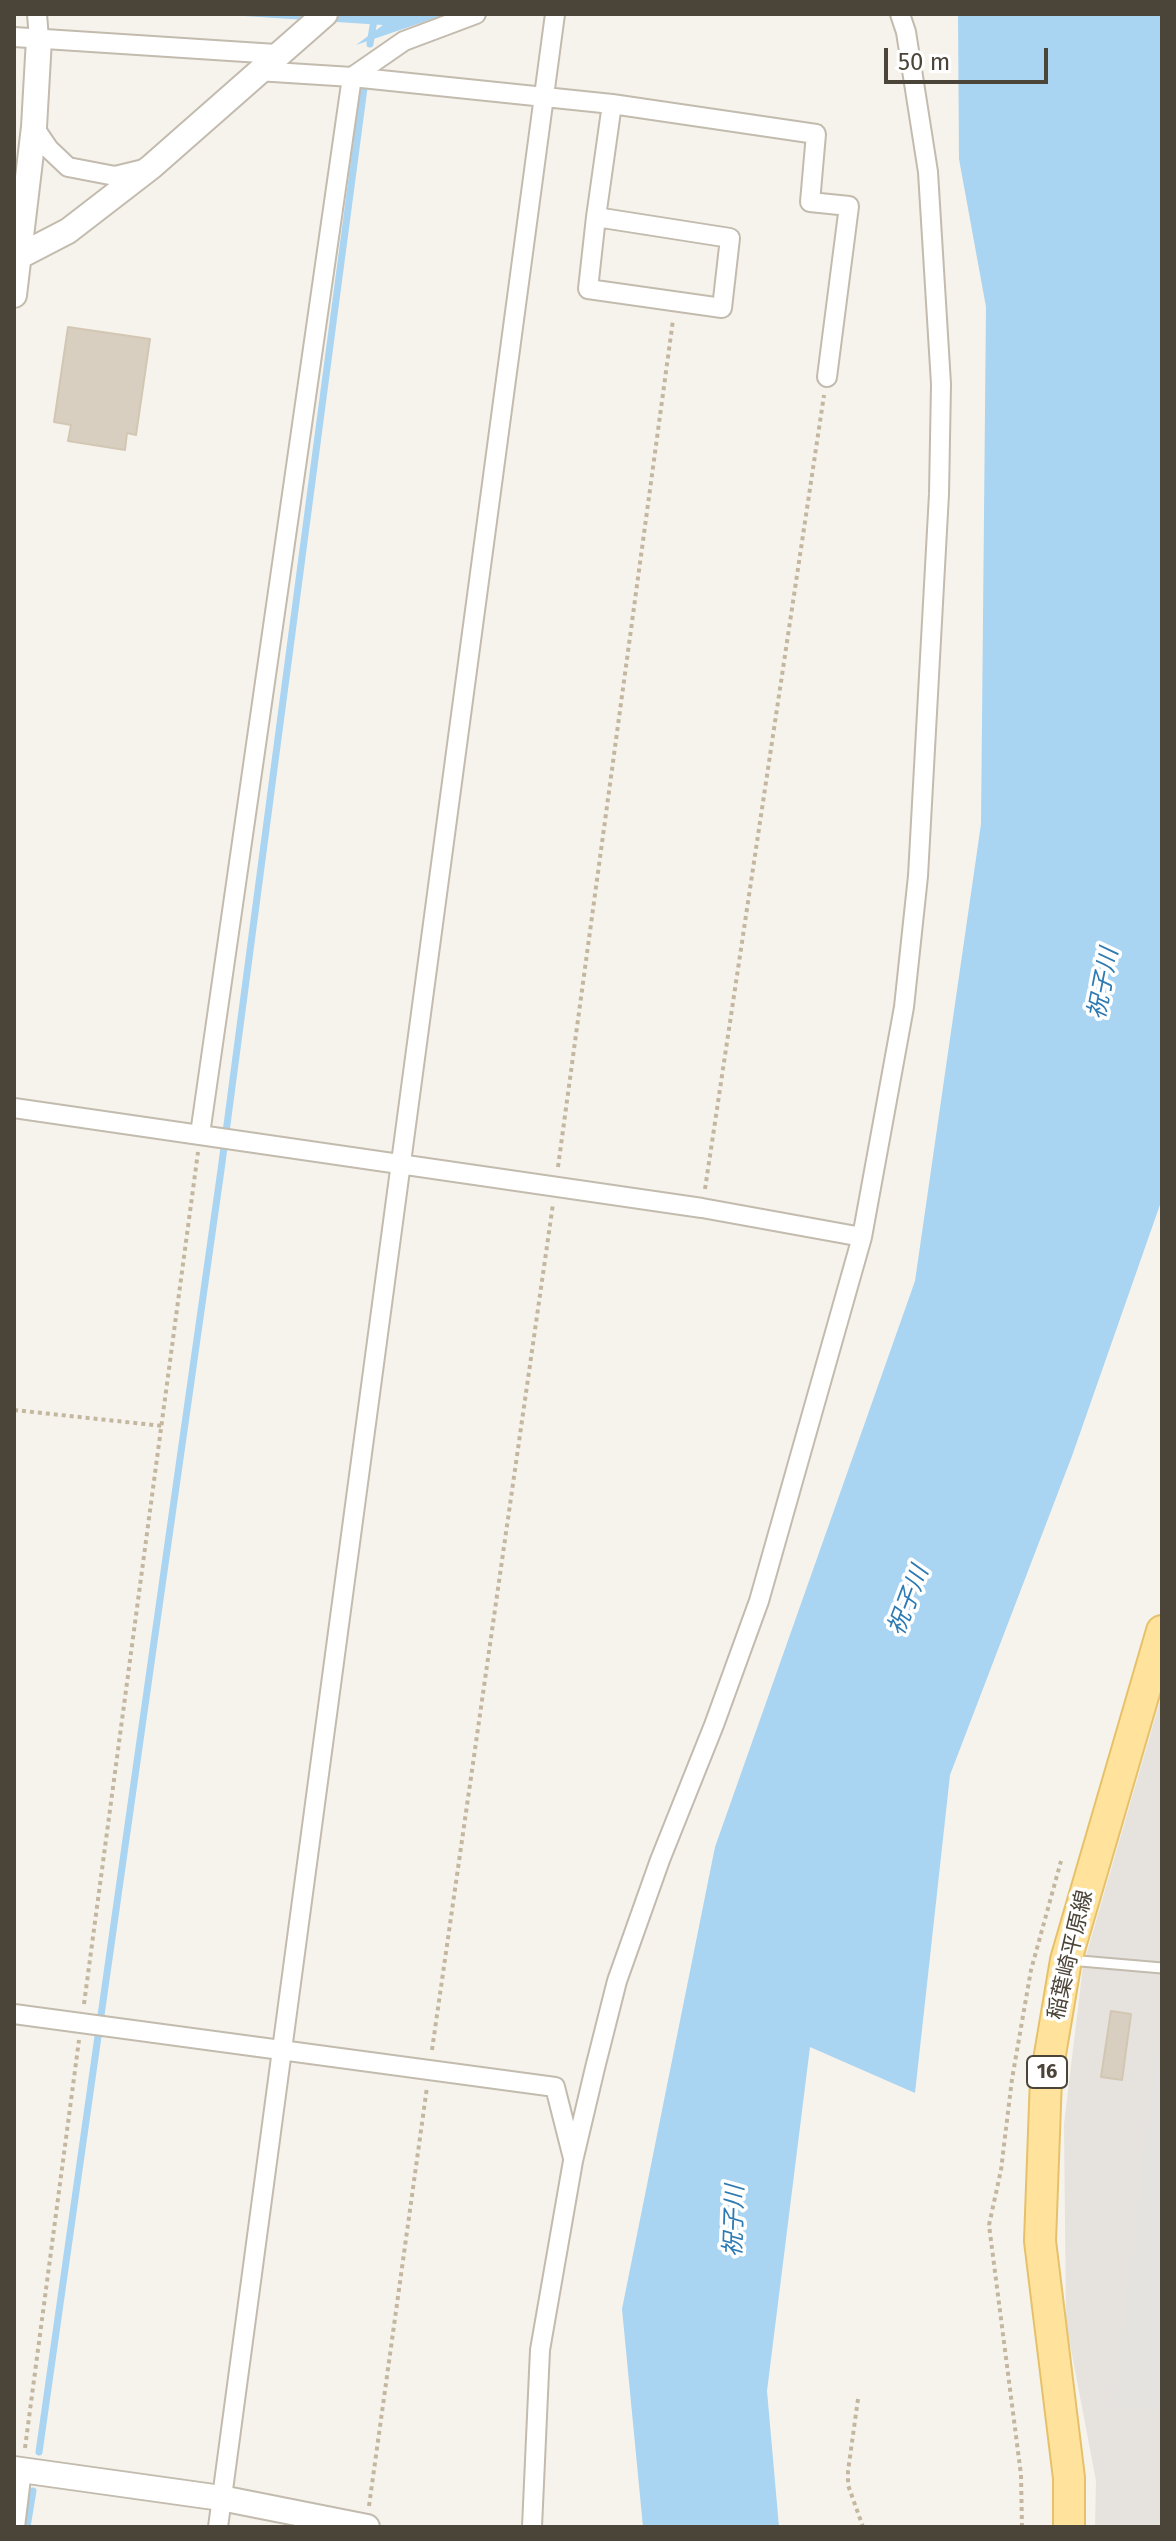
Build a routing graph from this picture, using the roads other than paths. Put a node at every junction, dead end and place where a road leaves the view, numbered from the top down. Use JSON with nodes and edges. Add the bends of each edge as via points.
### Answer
{"nodes":[{"id":1,"x":37,"y":14,"type":"edge"},
{"id":2,"x":325,"y":14,"type":"edge"},
{"id":3,"x":476,"y":14,"type":"edge"},
{"id":4,"x":555,"y":14,"type":"edge"},
{"id":5,"x":900,"y":14,"type":"edge"},
{"id":6,"x":14,"y":37,"type":"edge"},
{"id":7,"x":39,"y":39,"type":"junction"},
{"id":8,"x":276,"y":54,"type":"junction"},
{"id":9,"x":257,"y":71,"type":"junction"},
{"id":10,"x":352,"y":77,"type":"junction"},
{"id":11,"x":545,"y":96,"type":"junction"},
{"id":12,"x":612,"y":104,"type":"junction"},
{"id":13,"x":34,"y":127,"type":"junction"},
{"id":14,"x":151,"y":167,"type":"junction"},
{"id":15,"x":596,"y":217,"type":"junction"},
{"id":16,"x":17,"y":257,"type":"edge"},
{"id":17,"x":14,"y":295,"type":"edge"},
{"id":18,"x":827,"y":377,"type":"road end"},
{"id":19,"x":14,"y":1108,"type":"edge"},
{"id":20,"x":205,"y":1135,"type":"junction"},
{"id":21,"x":401,"y":1167,"type":"junction"},
{"id":22,"x":862,"y":1237,"type":"junction"},
{"id":23,"x":1162,"y":1631,"type":"edge"},
{"id":24,"x":1066,"y":1960,"type":"junction"},
{"id":25,"x":1162,"y":1968,"type":"edge"},
{"id":26,"x":14,"y":2014,"type":"edge"},
{"id":27,"x":281,"y":2049,"type":"junction"},
{"id":28,"x":573,"y":2161,"type":"junction"},
{"id":29,"x":18,"y":2470,"type":"edge"},
{"id":30,"x":221,"y":2498,"type":"junction"},
{"id":31,"x":15,"y":2527,"type":"edge"},
{"id":32,"x":218,"y":2527,"type":"edge"},
{"id":33,"x":367,"y":2527,"type":"edge"},
{"id":34,"x":532,"y":2527,"type":"edge"},
{"id":35,"x":1069,"y":2527,"type":"edge"}],
"edges":[{"from":1,"to":7,"type":"street"},
{"from":2,"to":8,"type":"street"},
{"from":3,"to":10,"type":"street","via":[[404,41]]},
{"from":4,"to":11,"type":"street"},
{"from":5,"to":22,"type":"street","via":[[928,172],[941,384],[939,494],[918,876],[906,993]]},
{"from":6,"to":7,"type":"street"},
{"from":7,"to":8,"type":"street"},
{"from":7,"to":13,"type":"street"},
{"from":8,"to":9,"type":"street"},
{"from":9,"to":10,"type":"street"},
{"from":9,"to":14,"type":"street"},
{"from":10,"to":11,"type":"street"},
{"from":10,"to":20,"type":"street"},
{"from":11,"to":12,"type":"street"},
{"from":11,"to":21,"type":"street"},
{"from":12,"to":15,"type":"street"},
{"from":12,"to":18,"type":"street","via":[[816,134],[810,202],[849,206]]},
{"from":13,"to":14,"type":"street","via":[[68,167],[115,176]]},
{"from":13,"to":16,"type":"street"},
{"from":14,"to":16,"type":"street","via":[[68,231]]},
{"from":15,"to":15,"type":"street","via":[[588,289],[722,308],[730,238]]},
{"from":16,"to":17,"type":"street"},
{"from":19,"to":20,"type":"street"},
{"from":20,"to":21,"type":"street"},
{"from":21,"to":22,"type":"street","via":[[702,1208]]},
{"from":21,"to":27,"type":"street"},
{"from":22,"to":28,"type":"street","via":[[759,1601],[617,1981]]},
{"from":23,"to":24,"type":"main road","name":"稲葉崎平原線","number":"16"},
{"from":24,"to":25,"type":"lane"},
{"from":24,"to":35,"type":"main road","name":"稲葉崎平原線","number":"16","via":[[1046,2078],[1040,2241],[1069,2478]]},
{"from":26,"to":27,"type":"street"},
{"from":27,"to":28,"type":"street","via":[[555,2087]]},
{"from":27,"to":30,"type":"street"},
{"from":28,"to":34,"type":"street","via":[[540,2350]]},
{"from":29,"to":30,"type":"street"},
{"from":29,"to":31,"type":"street"},
{"from":30,"to":32,"type":"street"},
{"from":30,"to":33,"type":"street"}]}
